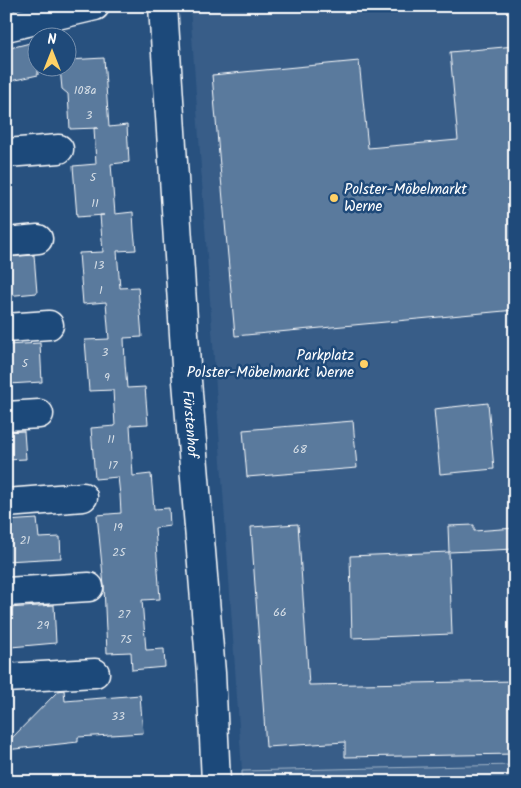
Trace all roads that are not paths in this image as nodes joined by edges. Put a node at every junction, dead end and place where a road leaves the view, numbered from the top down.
1 (96, 6) edge
2 (163, 6) edge
3 (6, 26) edge
4 (59, 149) dead end
5 (6, 153) edge
6 (38, 239) dead end
7 (6, 242) edge
8 (49, 325) dead end
9 (6, 328) edge
10 (39, 414) dead end
11 (6, 416) edge
12 (83, 497) dead end
13 (6, 503) edge
14 (89, 587) dead end
15 (6, 592) edge
16 (95, 673) dead end
17 (6, 678) edge
18 (216, 782) edge

1 - 3 street
2 - 18 street, Fürstenhof
4 - 5 street
6 - 7 street
8 - 9 street
10 - 11 street
12 - 13 street
14 - 15 street
16 - 17 street

